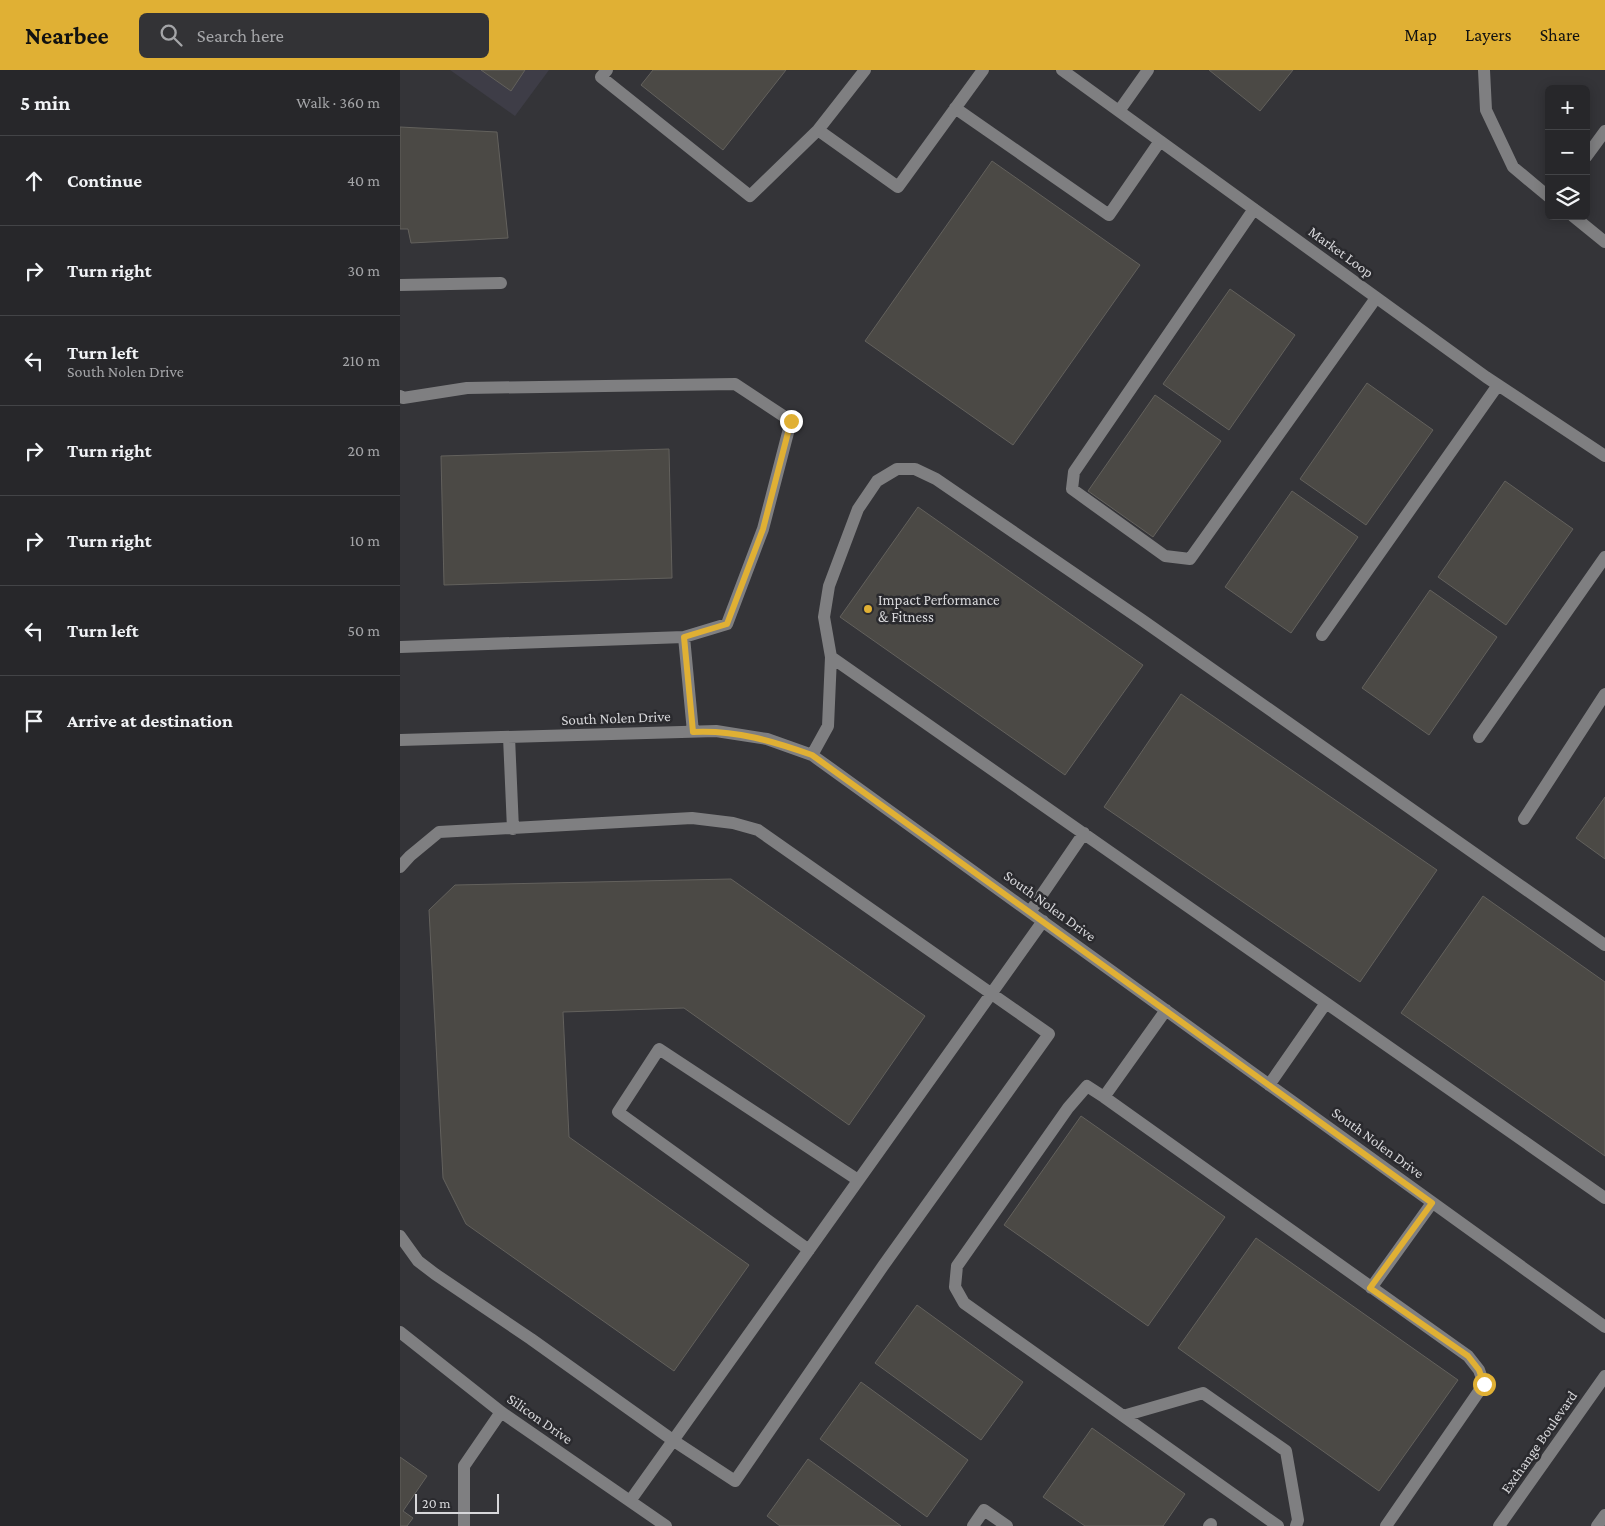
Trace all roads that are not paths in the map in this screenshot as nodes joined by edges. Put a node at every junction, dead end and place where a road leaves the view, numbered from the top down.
1 (607, 70) edge
2 (865, 70) edge
3 (983, 70) edge
4 (1062, 70) edge
5 (1148, 70) edge
6 (1484, 70) edge
7 (956, 108) junction
8 (1119, 111) junction
9 (818, 130) junction
10 (1605, 131) edge
11 (1160, 141) junction
12 (1590, 152) edge
13 (1545, 194) edge
14 (1254, 209) junction
15 (1578, 220) edge
16 (1605, 242) edge
17 (501, 283) dead end
18 (400, 285) edge
19 (1376, 298) junction
20 (1498, 385) junction
21 (400, 396) edge
22 (1605, 456) edge
23 (1605, 557) edge
24 (1322, 635) dead end
25 (684, 637) junction
26 (400, 647) edge
27 (831, 657) junction
28 (1605, 694) edge
29 (693, 732) junction
30 (509, 737) junction
31 (1480, 738) dead end
32 (400, 740) edge
33 (812, 755) junction
34 (1524, 819) dead end
35 (513, 829) junction
36 (1084, 833) junction
37 (400, 867) edge
38 (1030, 912) junction
39 (1042, 920) junction
40 (1605, 945) edge
41 (991, 993) junction
42 (1326, 1003) junction
43 (1166, 1010) junction
44 (1270, 1085) junction
45 (1104, 1097) junction
46 (858, 1180) junction
47 (1605, 1198) edge
48 (1432, 1203) junction
49 (400, 1236) edge
50 (809, 1250) junction
51 (1370, 1288) junction
52 (1605, 1327) edge
53 (400, 1332) edge
54 (1605, 1376) edge
55 (501, 1412) junction
56 (1123, 1416) junction
57 (674, 1441) junction
58 (630, 1501) junction
59 (1605, 1515) edge
60 (464, 1526) edge
61 (666, 1526) edge
62 (973, 1526) edge
63 (1007, 1526) edge
64 (1278, 1526) edge
65 (1296, 1526) edge
66 (1386, 1526) edge
67 (1499, 1526) edge
68 (1597, 1526) edge

1 - 9 street
2 - 9 street
3 - 7 street
4 - 8 street, Market Loop
5 - 8 street
6 - 13 street
7 - 9 street
7 - 11 street
8 - 11 street, Market Loop
10 - 12 street
11 - 14 street, Market Loop
14 - 19 street, Market Loop
14 - 19 street
15 - 16 street
17 - 18 street
19 - 20 street, Market Loop
20 - 22 street, Market Loop
20 - 24 street
21 - 25 street
23 - 31 street
25 - 26 street
25 - 29 street
27 - 33 street
27 - 36 street
27 - 40 street
28 - 34 street
29 - 30 street, South Nolen Drive
29 - 33 street, South Nolen Drive
30 - 32 street, South Nolen Drive
30 - 35 street
33 - 38 street, South Nolen Drive
35 - 37 street
35 - 41 street
36 - 38 street
36 - 42 street
38 - 39 street, South Nolen Drive
39 - 41 street
39 - 43 street, South Nolen Drive
41 - 46 street
41 - 57 street
42 - 44 street
42 - 47 street
43 - 44 street, South Nolen Drive
43 - 45 street
44 - 48 street, South Nolen Drive
45 - 51 street
45 - 56 street
46 - 50 street
46 - 50 street
48 - 51 street
48 - 52 street, South Nolen Drive
49 - 57 street
50 - 57 street
51 - 66 street
53 - 55 street, Silicon Drive
54 - 67 street, Exchange Boulevard
55 - 58 street, Silicon Drive
55 - 60 street
56 - 64 street
56 - 65 street
57 - 58 street
58 - 61 street, Silicon Drive
59 - 68 street
62 - 63 street

